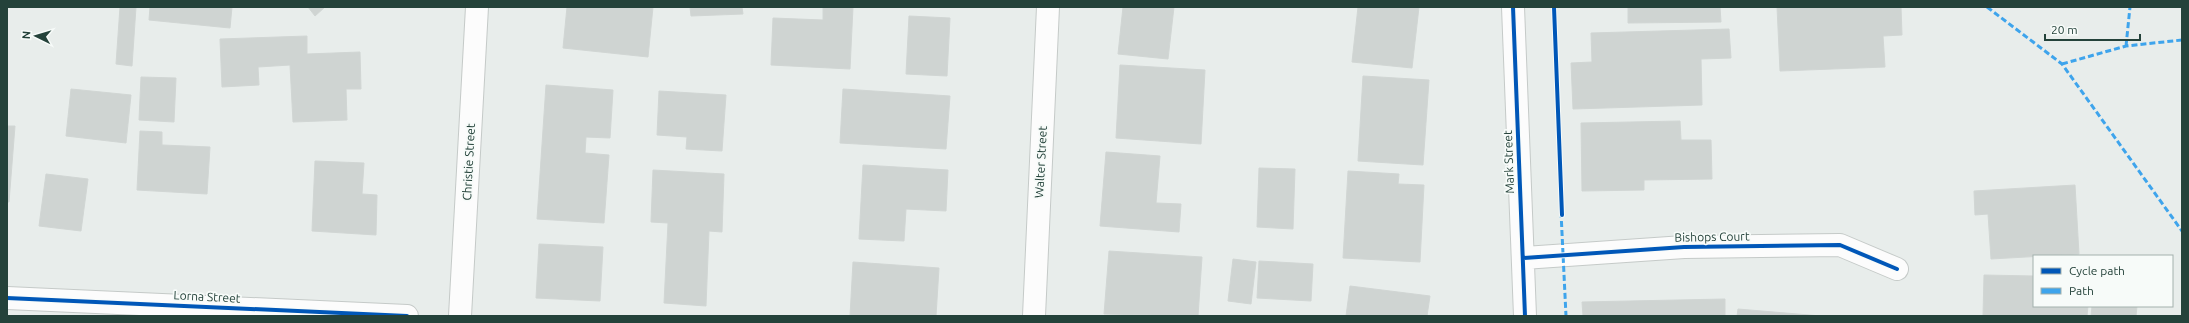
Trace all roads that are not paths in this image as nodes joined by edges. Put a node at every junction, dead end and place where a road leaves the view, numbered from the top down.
1 (477, 7) edge
2 (1048, 7) edge
3 (1513, 7) edge
4 (1522, 258) junction
5 (1897, 269) dead end
6 (7, 298) edge
7 (407, 316) edge
8 (460, 316) edge
9 (1034, 316) edge
10 (1525, 316) edge

1 - 8 street, Christie Street
2 - 9 street, Walter Street
3 - 4 street, Mark Street
4 - 5 street, Bishops Court
4 - 10 street, Mark Street
6 - 7 street, Lorna Street

